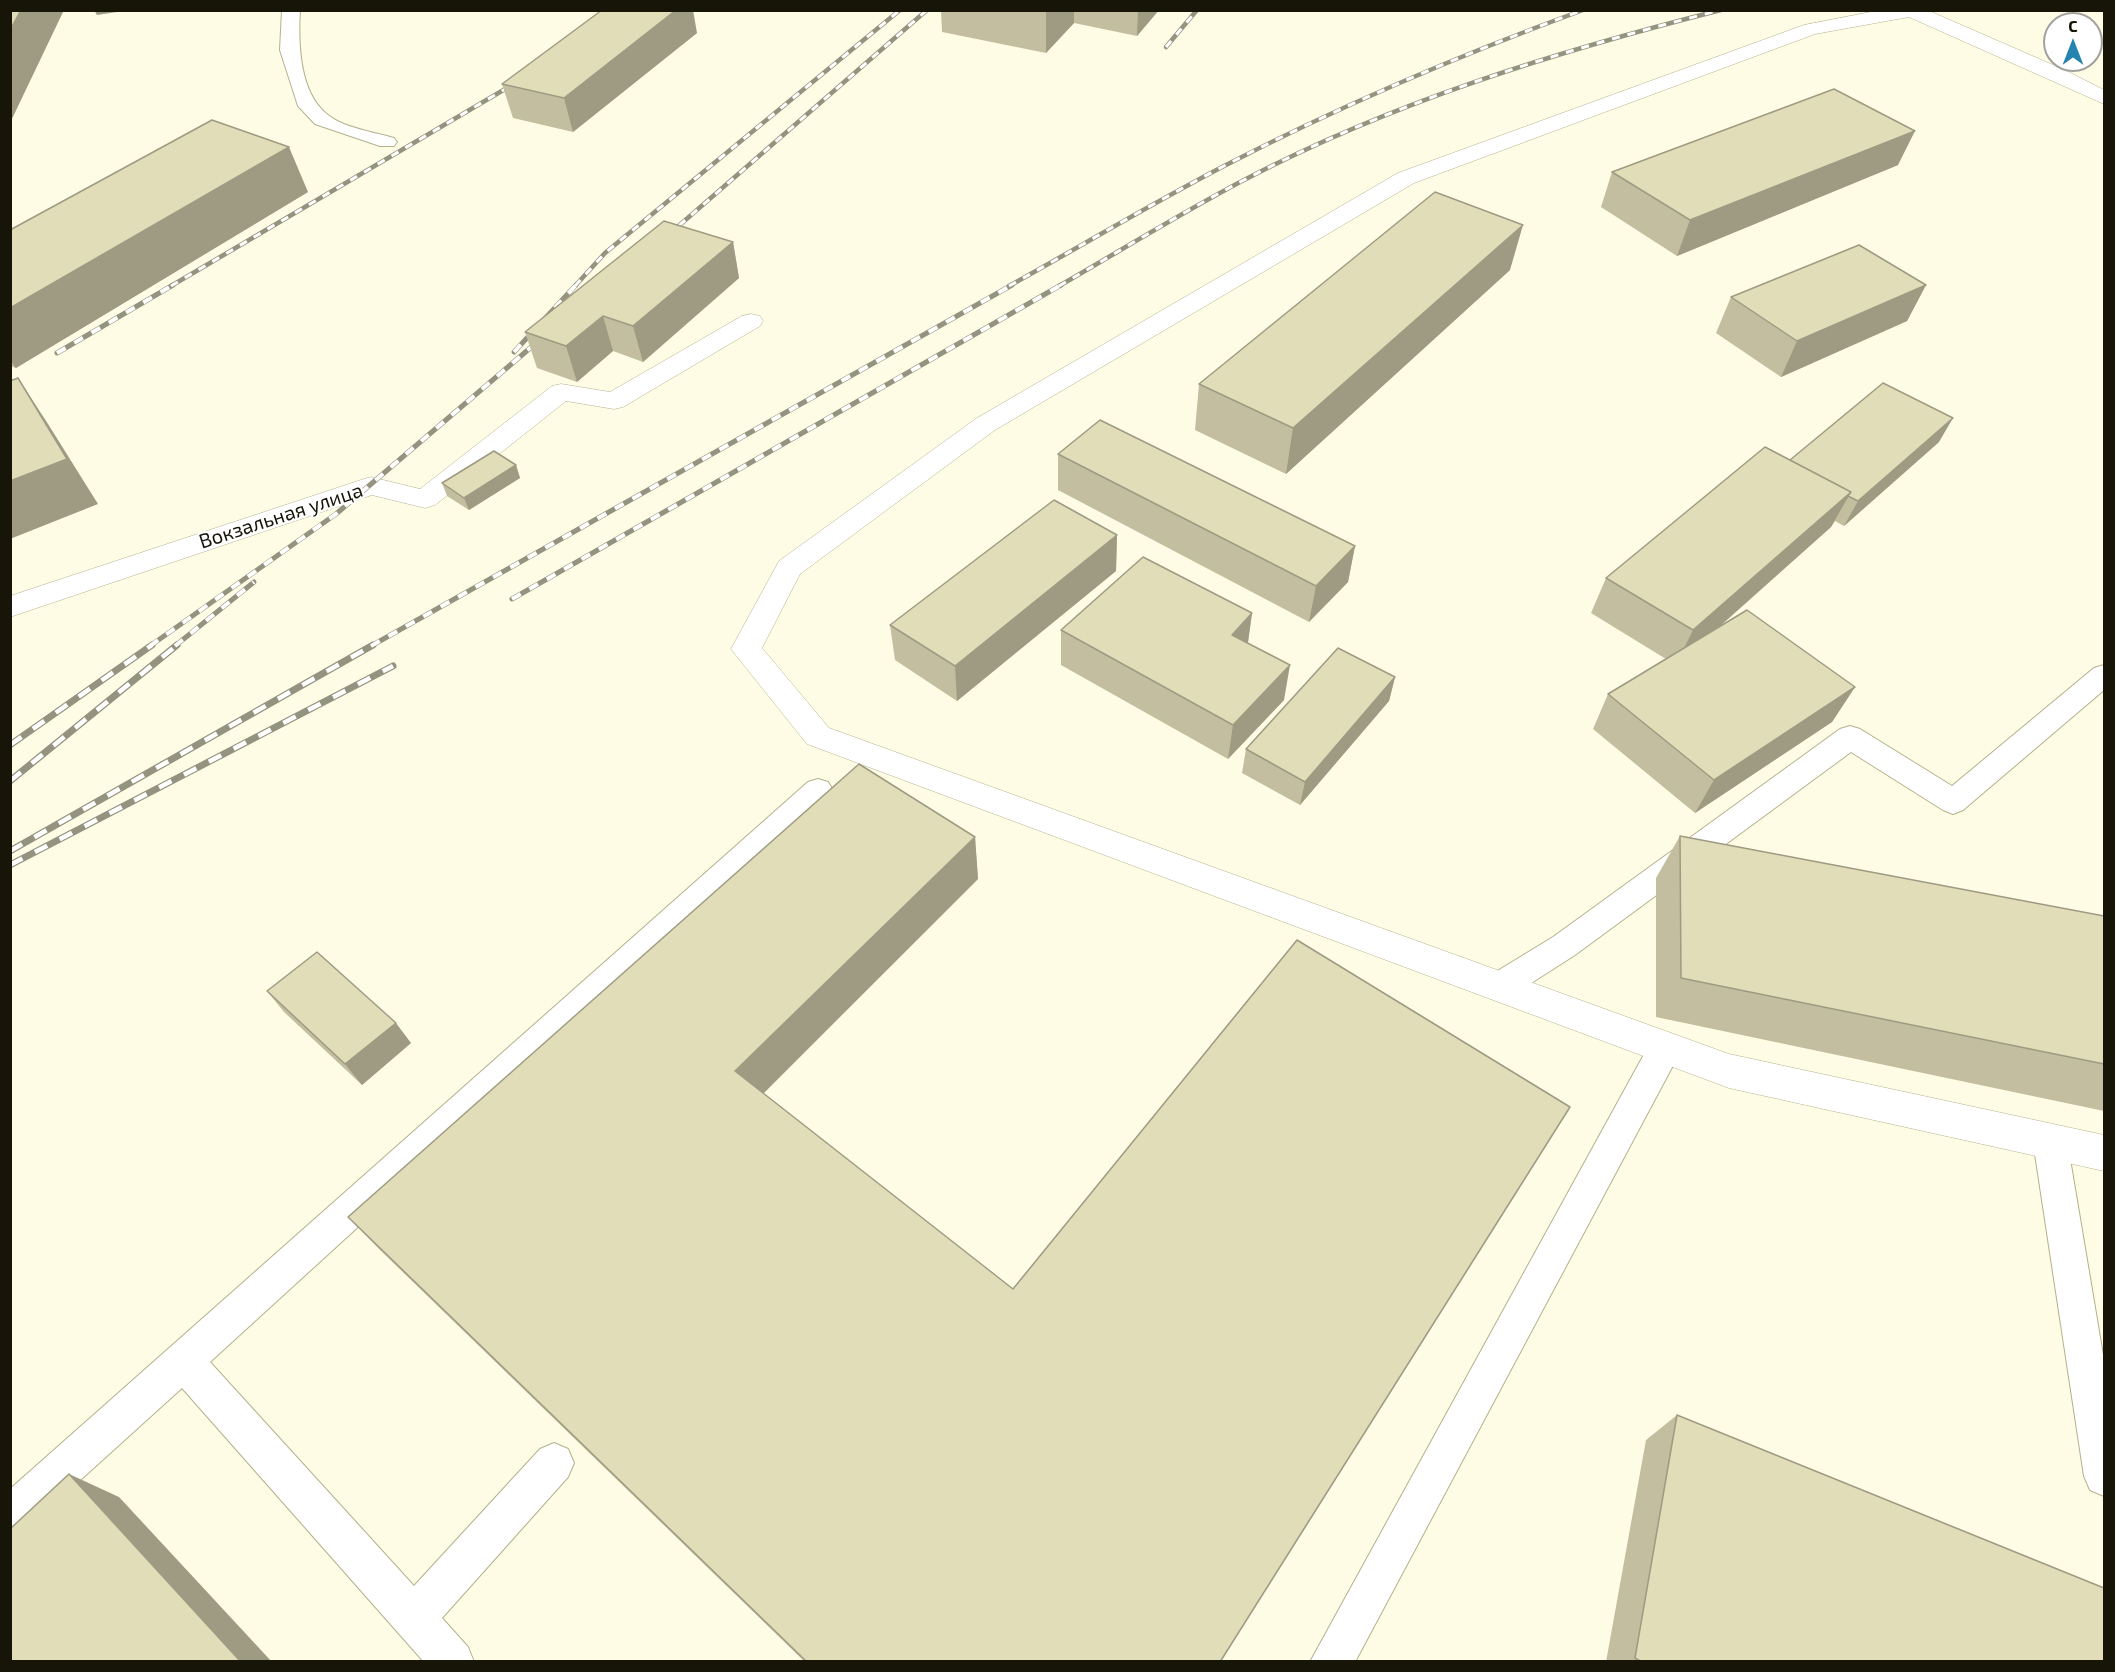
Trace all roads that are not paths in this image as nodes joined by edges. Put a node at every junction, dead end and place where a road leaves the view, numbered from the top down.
1 (291, 10) edge
2 (1913, 11) edge
3 (2104, 98) edge
4 (387, 142) dead end
5 (752, 321) dead end
6 (10, 607) edge
7 (2104, 675) edge
8 (818, 790) dead end
9 (1500, 986) junction
10 (1665, 1048) junction
11 (2050, 1141) junction
12 (2104, 1153) edge
13 (184, 1360) junction
14 (554, 1463) edge
15 (2104, 1476) edge
16 (10, 1517) edge
17 (414, 1617) junction
18 (453, 1662) edge
19 (1332, 1662) edge

1 - 4 lane
2 - 3 street
2 - 9 street
5 - 6 street, Вокзальная улица
7 - 9 lane
8 - 13 lane
9 - 10 street
10 - 11 street
10 - 19 lane
11 - 12 street
11 - 15 lane
13 - 16 lane
13 - 17 lane
14 - 17 lane
17 - 18 lane

